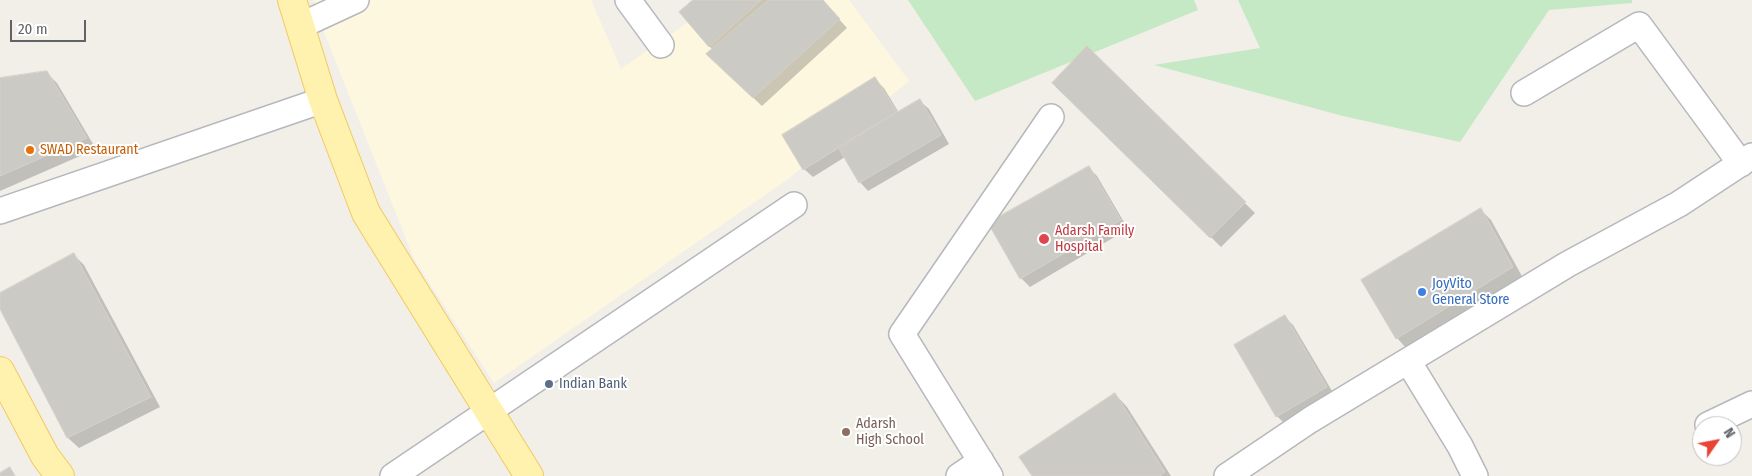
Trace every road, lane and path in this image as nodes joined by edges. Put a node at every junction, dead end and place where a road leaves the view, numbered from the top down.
1 (292, 0) edge
2 (356, 0) edge
3 (628, 0) edge
4 (300, 26) junction
5 (661, 45) dead end
6 (1524, 92) dead end
7 (324, 100) junction
8 (1051, 117) dead end
9 (1746, 160) edge
10 (794, 204) dead end
11 (0, 211) edge
12 (1408, 361) junction
13 (0, 371) edge
14 (1752, 404) edge
15 (489, 412) junction
16 (1727, 416) edge
17 (986, 469) edge
18 (60, 476) edge
19 (393, 476) edge
20 (529, 476) edge
21 (958, 476) edge
22 (1228, 476) edge
23 (1475, 476) edge

1 - 4 main road
2 - 4 street
3 - 5 street
4 - 7 main road
6 - 9 street
7 - 11 street
7 - 15 main road
8 - 17 street
9 - 12 street
10 - 15 street
12 - 22 street
12 - 23 street
13 - 18 main road
14 - 16 street
15 - 19 street
15 - 20 main road
17 - 21 street

